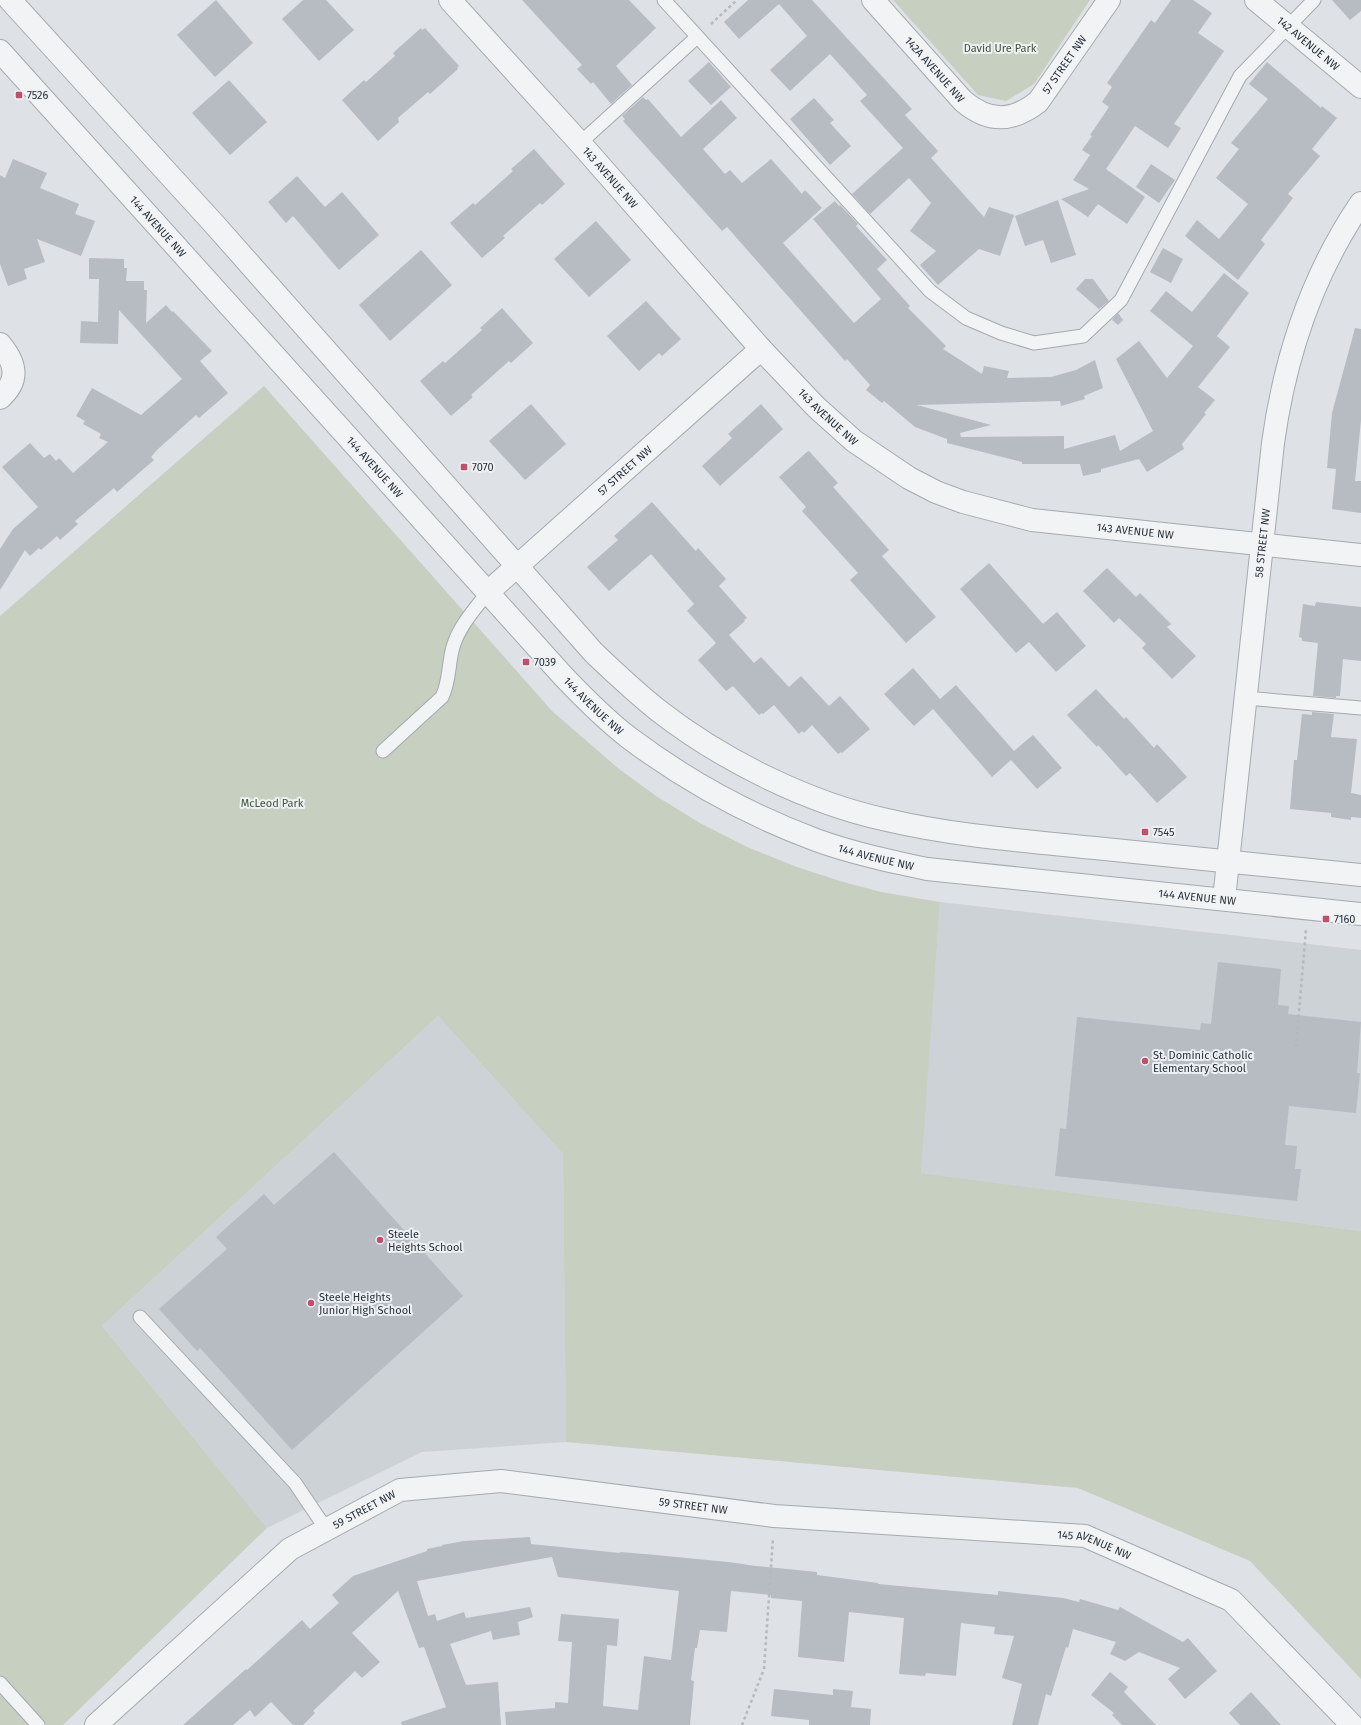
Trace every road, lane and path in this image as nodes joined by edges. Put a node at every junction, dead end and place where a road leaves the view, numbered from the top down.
1 (10, 0) edge
2 (450, 0) edge
3 (664, 0) edge
4 (737, 0) edge
5 (873, 0) edge
6 (1109, 0) edge
7 (1256, 0) edge
8 (1314, 0) edge
9 (1288, 27) junction
10 (697, 37) junction
11 (0, 50) edge
12 (1361, 87) edge
13 (1010, 116) joint
14 (580, 144) junction
15 (1361, 203) edge
16 (0, 344) edge
17 (762, 349) junction
18 (0, 398) edge
19 (1262, 545) junction
20 (1361, 555) edge
21 (517, 566) junction
22 (488, 592) junction
23 (1245, 698) junction
24 (1361, 708) edge
25 (383, 751) dead end
26 (1228, 862) junction
27 (1361, 875) edge
28 (1224, 899) junction
29 (1308, 908) junction
30 (1361, 914) edge
31 (1296, 1047) dead end
32 (140, 1317) dead end
33 (774, 1516) junction
34 (326, 1529) junction
35 (0, 1683) edge
36 (38, 1725) edge
37 (96, 1725) edge
38 (742, 1725) edge
39 (1352, 1725) edge

1 - 21 street
2 - 14 street, 143 AVENUE NW
3 - 10 lane
4 - 10 path
5 - 13 street, 142A AVENUE NW
6 - 13 street, 57 STREET NW
7 - 9 street, 142 AVENUE NW
8 - 9 lane
9 - 10 lane
9 - 12 street, 142 AVENUE NW
10 - 14 lane
11 - 22 street, 144 AVENUE NW
14 - 17 street, 143 AVENUE NW
15 - 19 street, 58 STREET NW
16 - 18 street
17 - 19 street, 143 AVENUE NW
17 - 21 street, 57 STREET NW
19 - 20 street, 143 AVENUE NW
19 - 23 street, 58 STREET NW
21 - 22 street, 57 STREET NW
21 - 26 street
22 - 25 lane
22 - 28 street, 144 AVENUE NW
23 - 24 lane
23 - 26 street, 58 STREET NW
26 - 27 street
26 - 28 street, 58 STREET NW
28 - 29 street, 144 AVENUE NW
29 - 30 street, 144 AVENUE NW
29 - 31 path
32 - 34 lane
33 - 34 street, 59 STREET NW
33 - 38 path
33 - 39 street, 145 AVENUE NW
34 - 37 street, 59 STREET NW
35 - 36 lane

